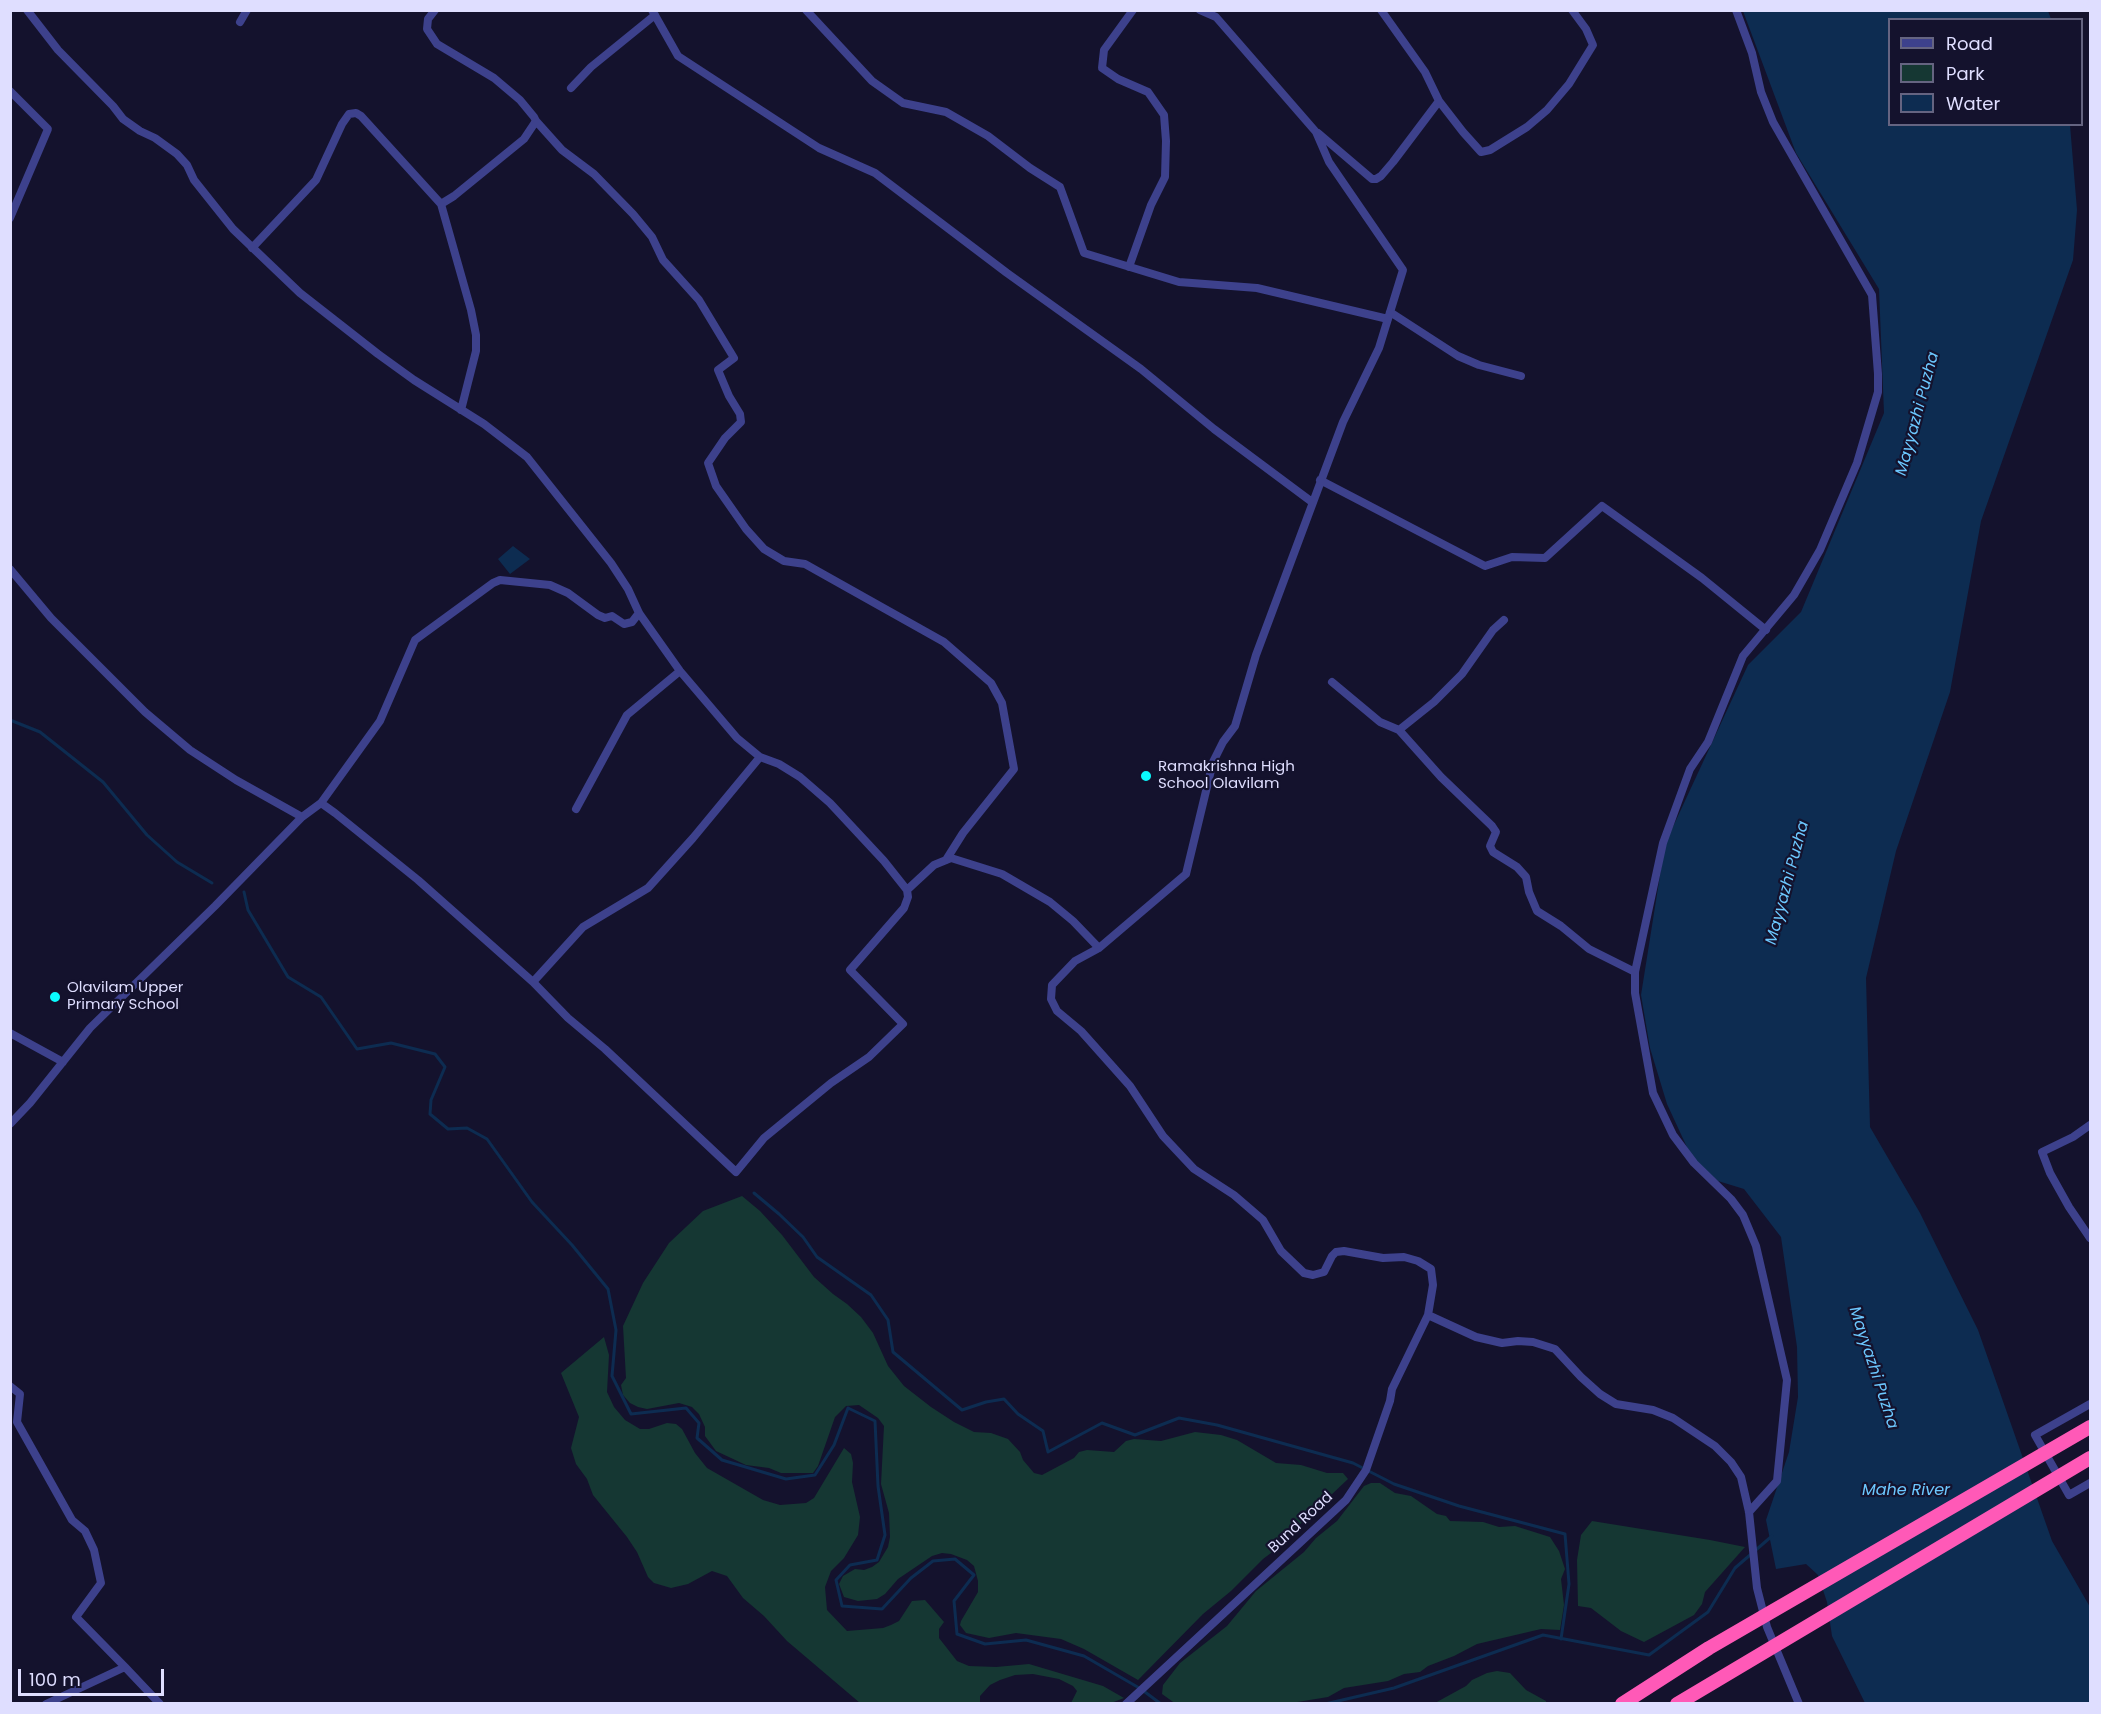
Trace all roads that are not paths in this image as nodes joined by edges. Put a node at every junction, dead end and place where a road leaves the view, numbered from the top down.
1 (27, 10) edge
2 (247, 10) edge
3 (435, 10) edge
4 (806, 10) edge
5 (1133, 10) edge
6 (1200, 10) edge
7 (1381, 10) edge
8 (1572, 10) edge
9 (1736, 10) edge
10 (654, 13) edge
11 (240, 22) dead end
12 (571, 88) dead end
13 (10, 91) edge
14 (1439, 101) junction
15 (536, 121) junction
16 (1316, 132) junction
17 (441, 204) junction
18 (10, 218) edge
19 (252, 248) junction
20 (1129, 267) junction
21 (1389, 315) junction
22 (1521, 376) dead end
23 (461, 410) junction
24 (1320, 480) junction
25 (1312, 502) junction
26 (10, 569) edge
27 (639, 613) junction
28 (1504, 620) dead end
29 (1766, 630) junction
30 (680, 671) junction
31 (1332, 682) dead end
32 (1399, 730) junction
33 (760, 757) junction
34 (321, 803) junction
35 (576, 809) dead end
36 (303, 817) junction
37 (946, 860) junction
38 (907, 890) junction
39 (1099, 948) junction
40 (1635, 972) junction
41 (532, 982) junction
42 (10, 1033) edge
43 (63, 1062) junction
44 (10, 1124) edge
45 (2091, 1125) edge
46 (2091, 1238) edge
47 (1428, 1315) junction
48 (10, 1386) edge
49 (2091, 1404) edge
50 (14, 1409) edge
51 (2091, 1427) edge
52 (2091, 1458) edge
53 (2091, 1484) edge
54 (1749, 1512) junction
55 (125, 1667) junction
56 (46, 1704) edge
57 (160, 1704) edge
58 (1125, 1704) edge
59 (1622, 1704) edge
60 (1677, 1704) edge
61 (1799, 1704) edge

1 - 19 street
2 - 11 street
3 - 15 street
4 - 20 street
5 - 20 street
6 - 16 street
7 - 14 street
8 - 14 street
9 - 29 street
10 - 12 street
10 - 25 street
13 - 18 street
14 - 16 street
15 - 17 street
15 - 37 street
16 - 21 street
17 - 19 street
17 - 23 street
19 - 23 street
20 - 21 street
21 - 22 street
21 - 24 street
23 - 27 street
24 - 25 street
24 - 29 street
25 - 39 street
26 - 36 street
27 - 30 street
27 - 34 street
28 - 32 street
29 - 40 street
30 - 33 street
30 - 35 street
31 - 32 street
32 - 40 street
33 - 38 street
33 - 41 street
34 - 36 street
34 - 41 street
36 - 43 street
37 - 38 street
37 - 39 street
38 - 41 street
39 - 47 street, Bund Road
40 - 54 street
42 - 43 street
43 - 44 street
45 - 46 street
47 - 54 street
47 - 58 street, Bund Road
48 - 50 street
49 - 53 street
50 - 55 street
51 - 59 highway
52 - 60 highway
54 - 61 street
55 - 56 street
55 - 57 street

